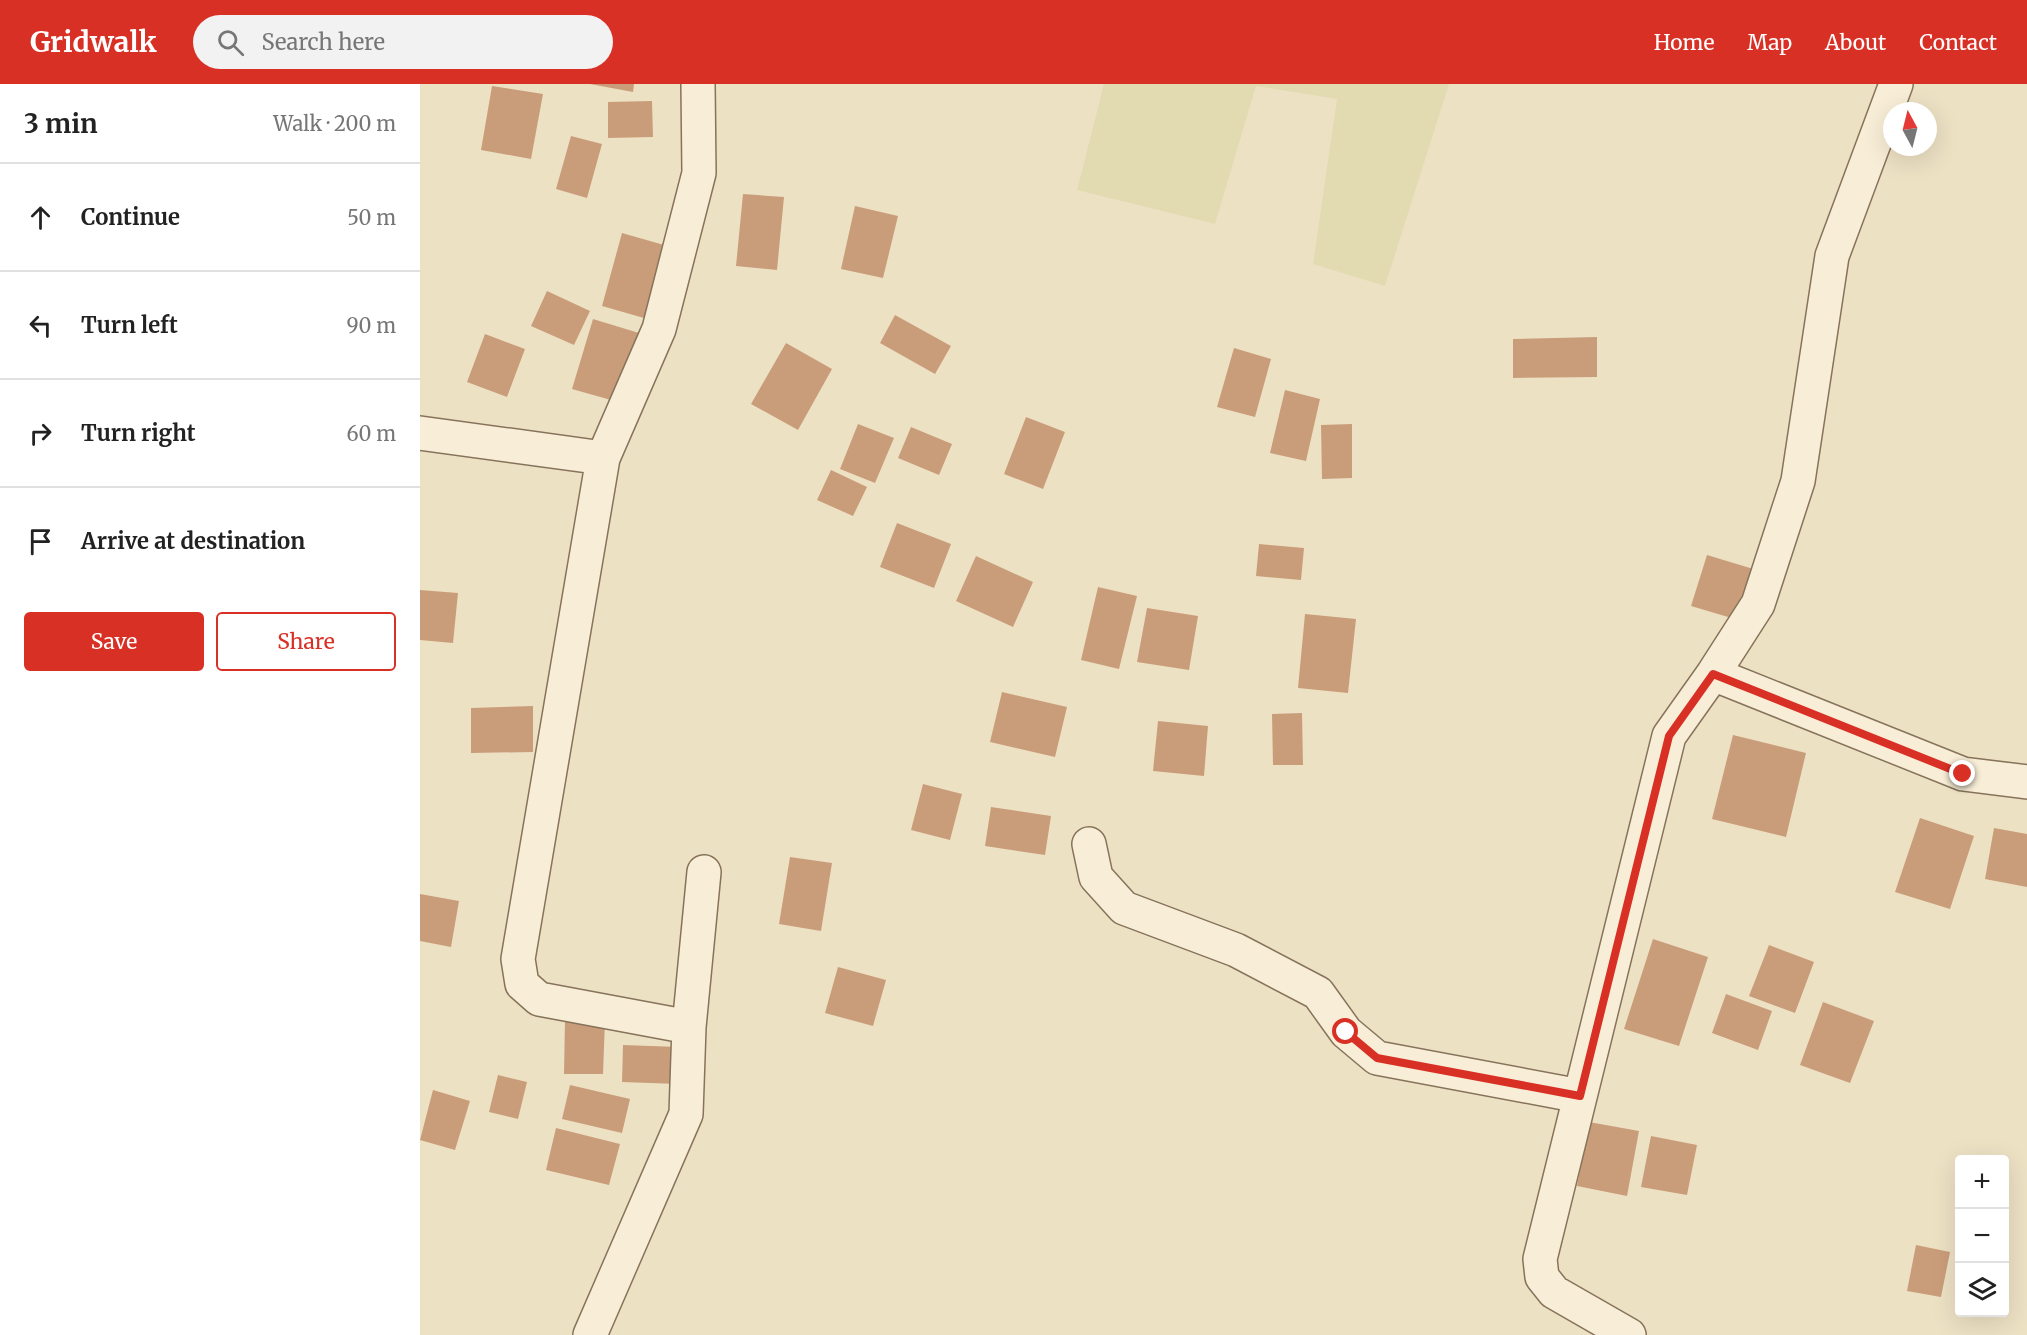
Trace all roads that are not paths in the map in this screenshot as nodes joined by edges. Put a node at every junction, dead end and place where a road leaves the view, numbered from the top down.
1 (698, 84) edge
2 (1896, 84) edge
3 (420, 433) edge
4 (603, 458) junction
5 (1713, 674) junction
6 (2027, 782) edge
7 (1089, 844) dead end
8 (704, 872) dead end
9 (690, 1027) junction
10 (1580, 1096) junction
11 (590, 1335) edge
12 (1629, 1335) edge

1 - 4 street
2 - 5 street
3 - 4 street
4 - 9 street
5 - 6 street
5 - 10 street
7 - 10 street
8 - 9 street
9 - 11 street
10 - 12 street

